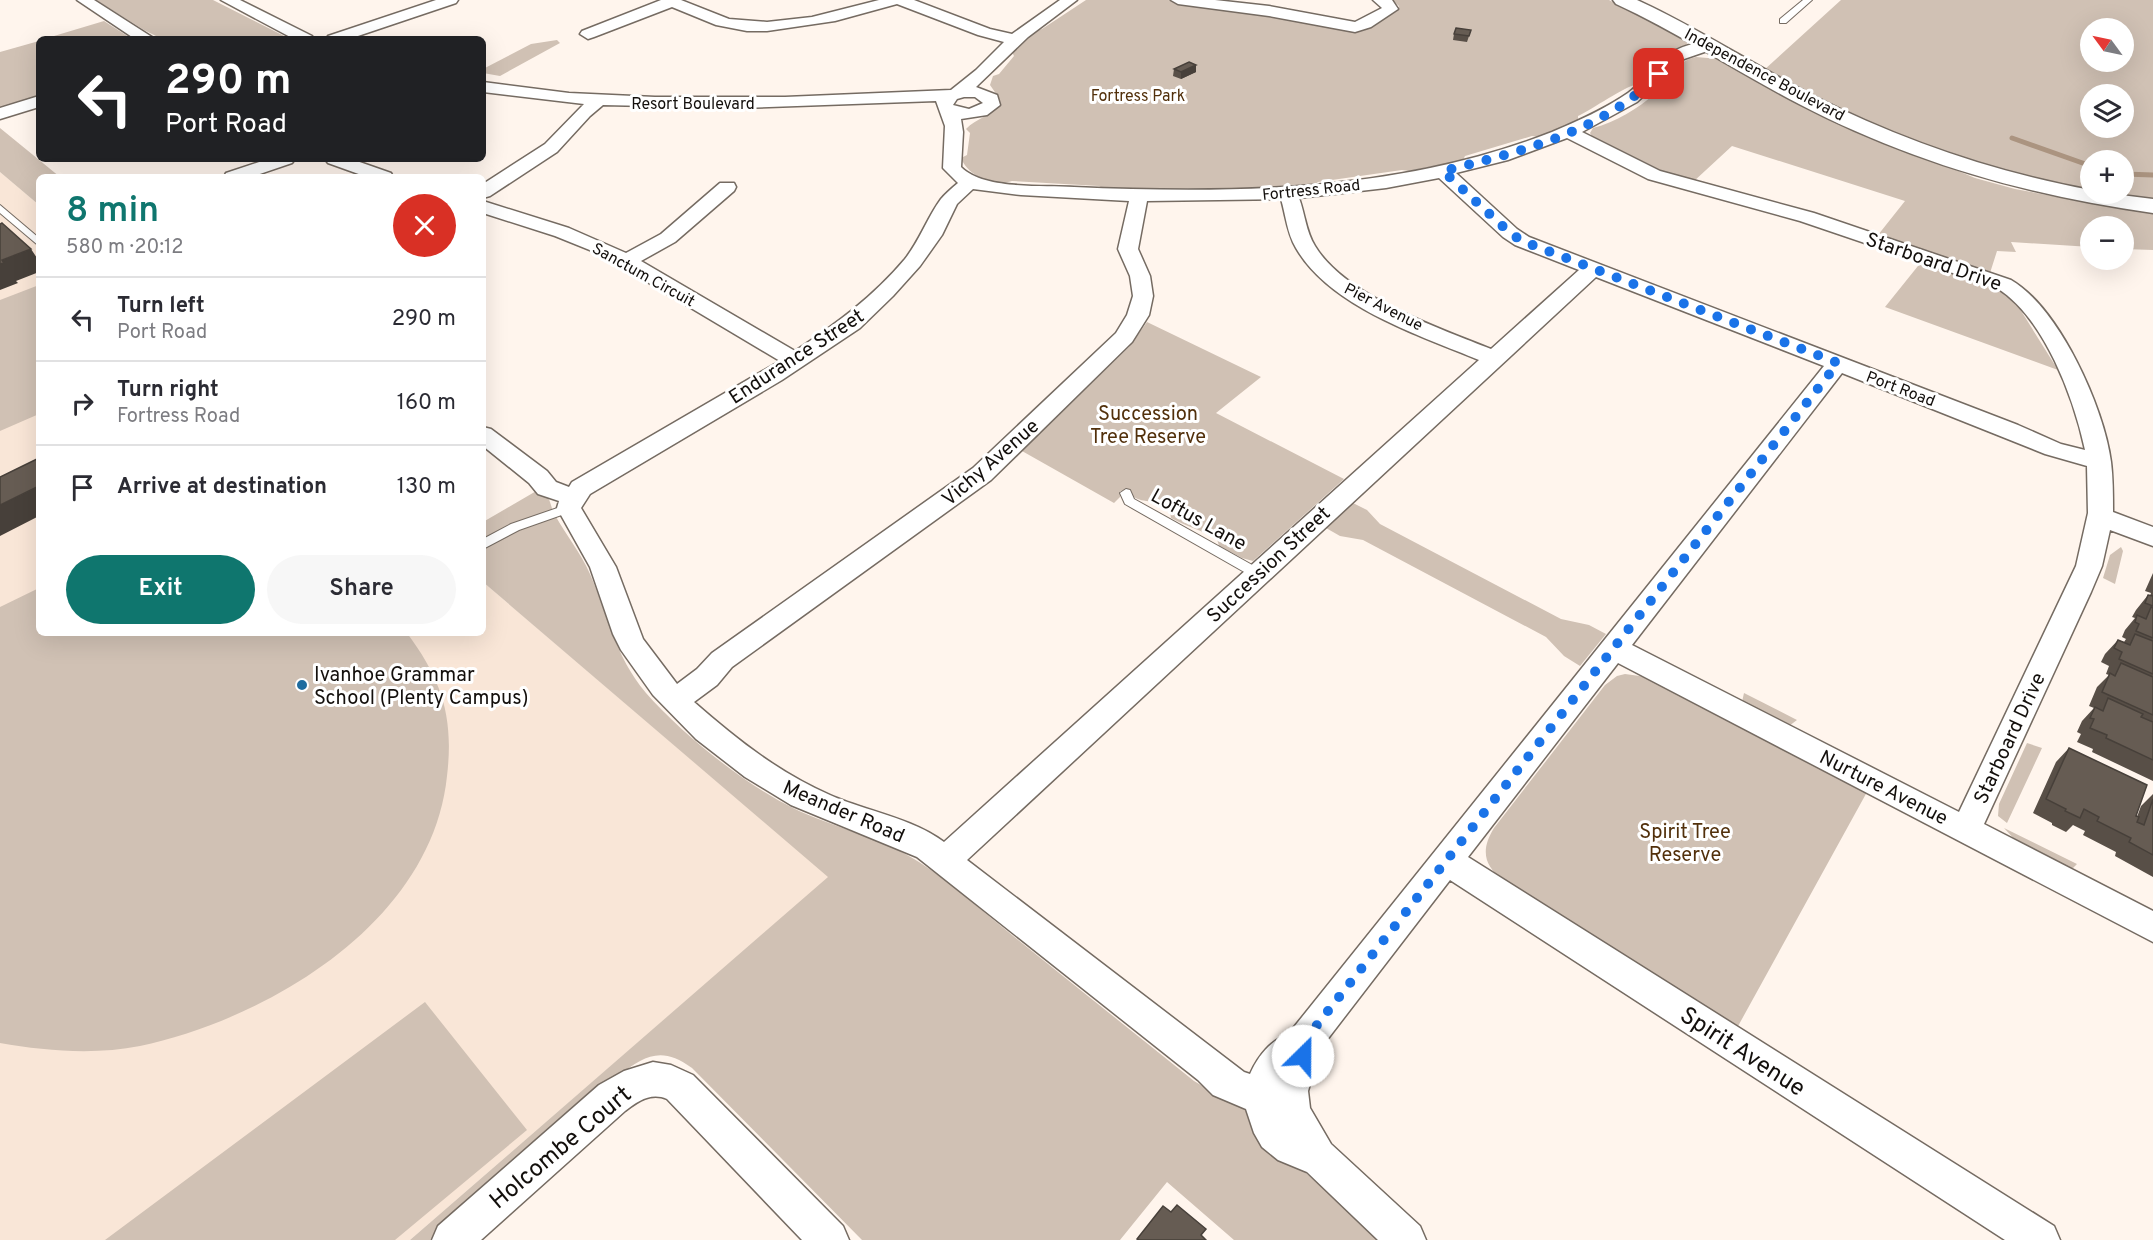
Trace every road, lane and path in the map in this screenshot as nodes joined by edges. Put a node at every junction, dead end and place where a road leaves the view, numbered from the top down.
1 (84, 0) edge
2 (228, 0) edge
3 (250, 0) edge
4 (451, 0) edge
5 (894, 0) edge
6 (900, 0) edge
7 (1070, 0) edge
8 (1178, 0) edge
9 (1380, 0) edge
10 (1622, 0) edge
11 (1808, 0) edge
12 (671, 1) edge
13 (1783, 21) dead end
14 (302, 33) edge
15 (588, 34) dead end
16 (350, 35) edge
17 (141, 36) edge
18 (320, 36) edge
19 (1016, 40) junction
20 (1715, 48) junction
21 (985, 73) junction
22 (486, 88) edge
23 (988, 96) junction
24 (950, 101) junction
25 (36, 102) edge
26 (591, 105) junction
27 (979, 112) junction
28 (0, 114) edge
29 (956, 132) junction
30 (1568, 132) junction
31 (274, 162) edge
32 (344, 162) edge
33 (1443, 171) junction
34 (241, 174) edge
35 (376, 174) edge
36 (970, 182) junction
37 (727, 187) dead end
38 (486, 190) edge
39 (1288, 193) junction
40 (1139, 196) junction
41 (2153, 206) edge
42 (0, 208) edge
43 (486, 208) edge
44 (36, 240) edge
45 (626, 261) junction
46 (1592, 269) junction
47 (1494, 358) junction
48 (796, 361) junction
49 (1838, 363) junction
50 (486, 436) edge
51 (2098, 456) junction
52 (1126, 493) dead end
53 (574, 498) junction
54 (2100, 522) junction
55 (2153, 537) edge
56 (486, 543) edge
57 (2153, 543) edge
58 (1258, 574) junction
59 (1614, 648) junction
60 (671, 695) junction
61 (1966, 830) junction
62 (946, 860) junction
63 (1447, 861) junction
64 (2153, 927) edge
65 (1277, 1090) junction
66 (452, 1240) edge
67 (829, 1240) edge
68 (1406, 1240) edge
69 (2040, 1240) edge

1 - 17 street
2 - 14 street
3 - 14 street
4 - 16 street
5 - 12 street
6 - 19 street
7 - 19 street
8 - 9 street
10 - 20 street, Independence Boulevard
11 - 13 lane
12 - 15 street
14 - 18 street
19 - 21 street
20 - 30 street, Fortress Road
20 - 41 street, Independence Boulevard
21 - 23 street
21 - 24 street
22 - 26 street, Resort Boulevard
23 - 24 street
23 - 27 street
24 - 26 street, Resort Boulevard
24 - 27 street
24 - 29 street
25 - 28 street
26 - 38 street
27 - 29 street
29 - 36 street
30 - 33 street, Fortress Road
30 - 51 street, Starboard Drive
31 - 34 street
32 - 35 street
33 - 39 street, Fortress Road
33 - 46 street, Port Road
36 - 40 street, Fortress Road
36 - 48 street, Endurance Street
37 - 45 street
39 - 40 street, Fortress Road
39 - 47 street, Pier Avenue
40 - 60 street, Vichy Avenue
42 - 44 lane
43 - 45 street, Sanctum Circuit
45 - 48 street, Sanctum Circuit
46 - 47 street, Succession Street
46 - 49 street, Port Road
47 - 58 street, Succession Street
48 - 53 street, Endurance Street
49 - 51 street, Port Road
49 - 59 street
50 - 53 street
51 - 54 street, Starboard Drive
52 - 58 lane, Loftus Lane
53 - 56 lane
53 - 60 street, Meander Road
54 - 55 street
54 - 57 street
54 - 61 street, Starboard Drive
58 - 62 street, Succession Street
59 - 61 street, Nurture Avenue
59 - 63 street
60 - 62 street, Meander Road
61 - 64 street, Nurture Avenue
62 - 65 street, Meander Road
63 - 65 street
63 - 69 street, Spirit Avenue
65 - 68 street
66 - 67 street, Holcombe Court

